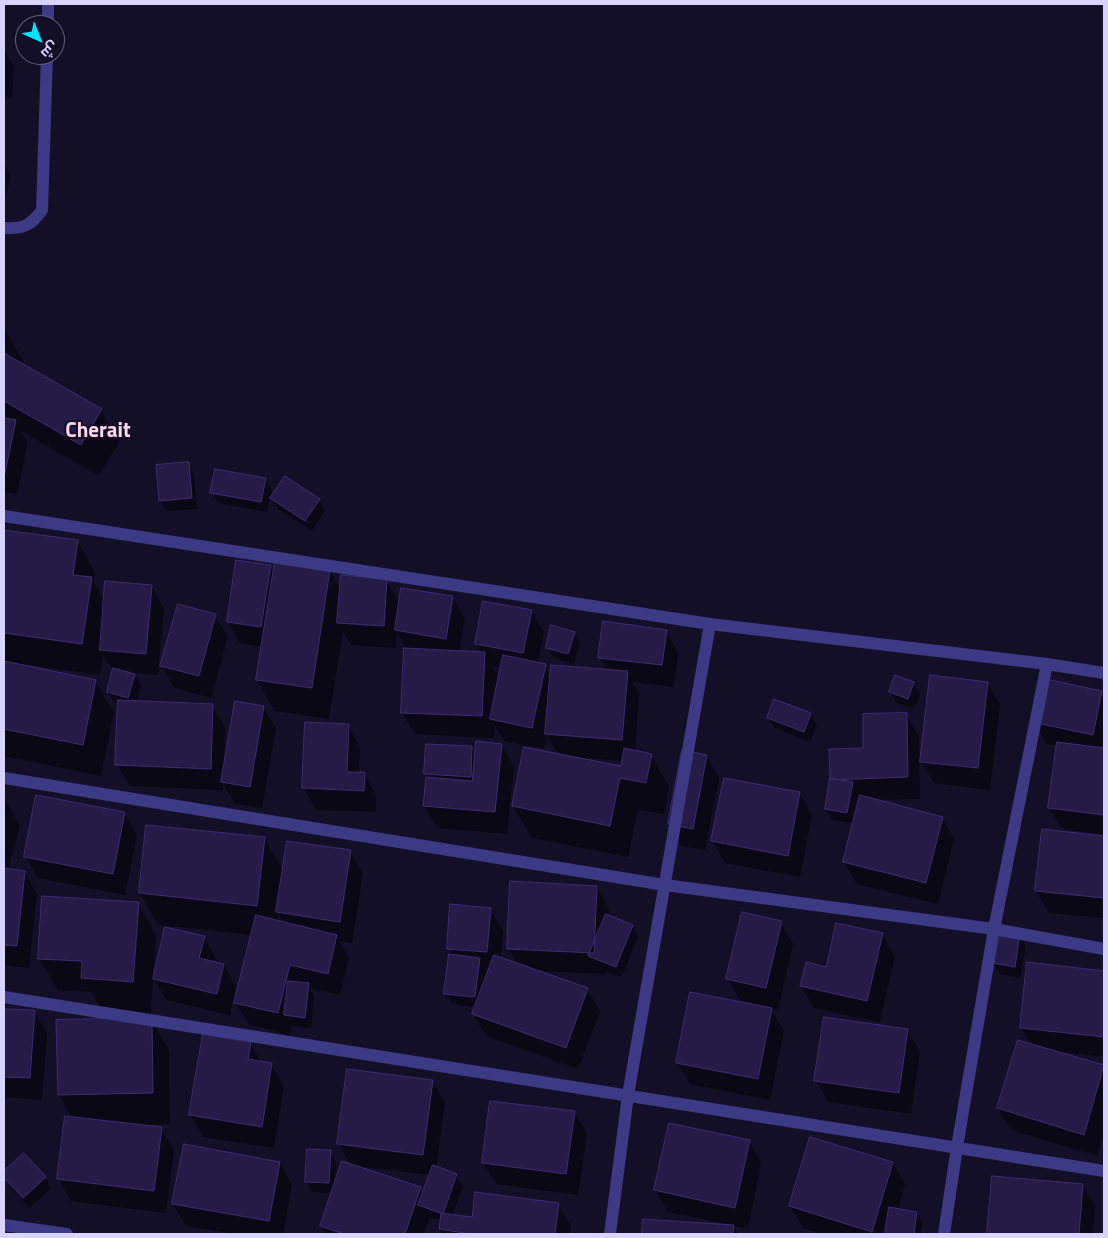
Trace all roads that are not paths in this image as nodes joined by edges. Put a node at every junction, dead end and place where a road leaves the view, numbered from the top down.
1 (47, 65) edge
2 (4, 228) edge
3 (4, 516) edge
4 (710, 624) junction
5 (1047, 664) junction
6 (1104, 673) edge
7 (4, 778) edge
8 (665, 885) junction
9 (994, 930) junction
10 (1104, 949) edge
11 (4, 997) edge
12 (628, 1095) junction
13 (957, 1147) junction
14 (1104, 1171) edge
15 (4, 1224) edge
16 (68, 1234) edge
17 (610, 1234) edge
18 (944, 1234) edge

1 - 2 street
3 - 4 street
4 - 5 street
4 - 8 street
5 - 6 street
5 - 9 street
7 - 8 street
8 - 9 street
8 - 12 street
9 - 10 street
9 - 13 street
11 - 12 street
12 - 13 street
12 - 17 street
13 - 14 street
13 - 18 street
15 - 16 street

